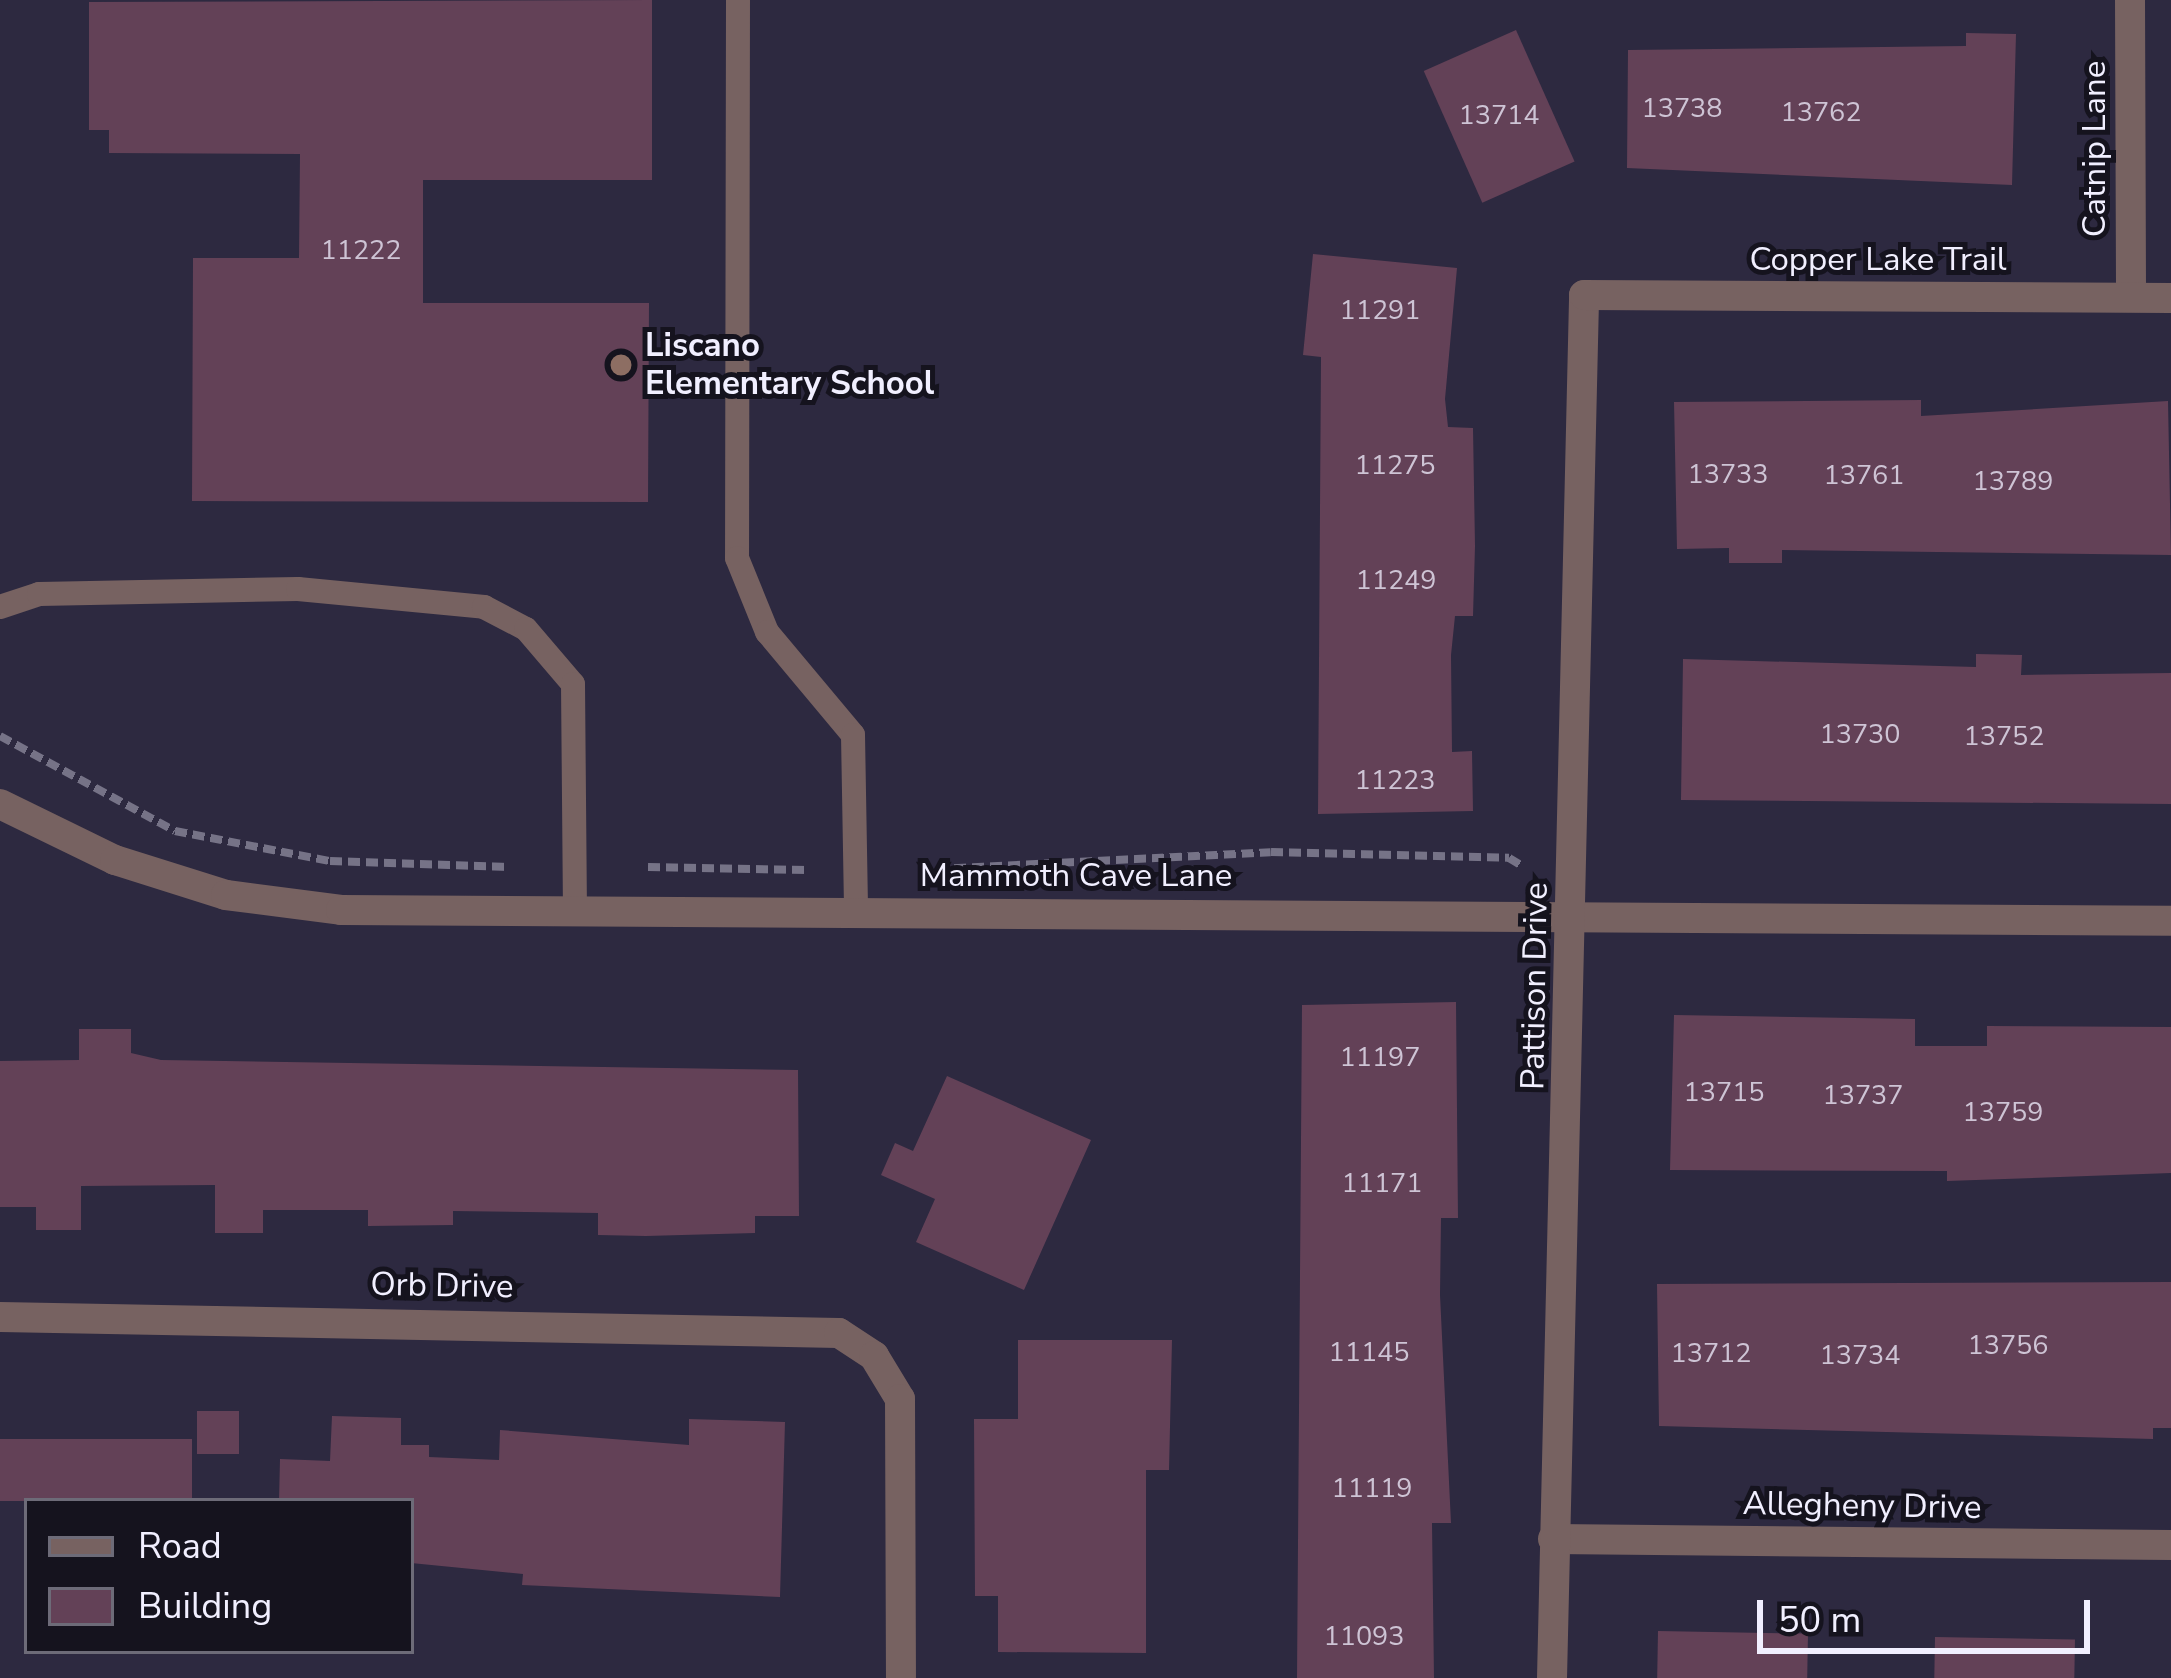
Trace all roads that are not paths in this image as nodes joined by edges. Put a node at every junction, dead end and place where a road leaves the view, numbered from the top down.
1 (738, 0) edge
2 (2130, 0) edge
3 (1584, 295) joint
4 (2131, 297) junction
5 (2171, 298) edge
6 (0, 608) edge
7 (0, 804) edge
8 (575, 911) junction
9 (856, 912) junction
10 (1574, 916) junction
11 (2171, 921) edge
12 (0, 1317) edge
13 (1553, 1539) junction
14 (2171, 1545) edge
15 (901, 1678) edge
16 (1552, 1678) edge

1 - 9 lane
2 - 4 street, Catnip Lane
3 - 4 street, Copper Lake Trail
3 - 10 street, Pattison Drive
4 - 5 street, Copper Lake Trail
6 - 8 lane
7 - 8 street, Mammoth Cave Lane
8 - 9 street, Mammoth Cave Lane
9 - 10 street, Mammoth Cave Lane
10 - 11 street, Mammoth Cave Lane
10 - 13 street, Pattison Drive
12 - 15 street, Orb Drive
13 - 14 street, Allegheny Drive
13 - 16 street, Pattison Drive

